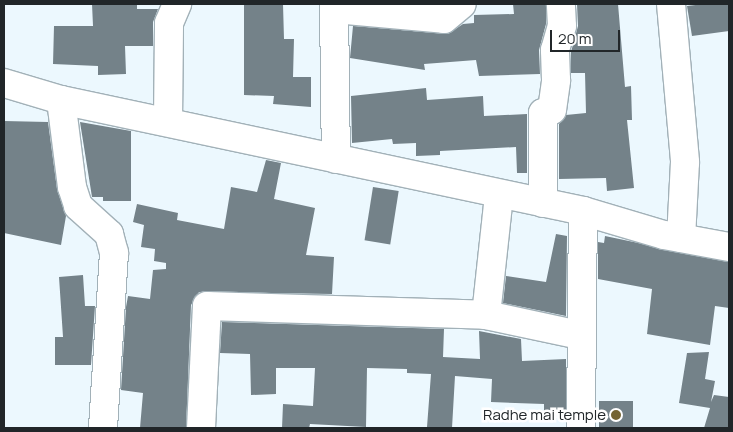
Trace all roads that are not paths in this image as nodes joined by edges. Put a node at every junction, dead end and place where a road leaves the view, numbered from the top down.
1 (177, 4) edge
2 (462, 4) edge
3 (561, 4) edge
4 (671, 4) edge
5 (335, 6) edge
6 (4, 83) edge
7 (61, 100) junction
8 (168, 122) junction
9 (336, 159) junction
10 (499, 195) junction
11 (543, 203) junction
12 (583, 211) junction
13 (681, 238) junction
14 (729, 247) edge
15 (486, 314) junction
16 (579, 335) junction
17 (103, 428) edge
18 (201, 428) edge
19 (581, 428) edge

1 - 8 street
2 - 5 street
3 - 11 street
4 - 13 street
5 - 9 street
6 - 7 street
7 - 8 street
7 - 17 street
8 - 9 street
9 - 10 street
10 - 11 street
10 - 15 street
11 - 12 street
12 - 13 street
12 - 16 street
13 - 14 street
15 - 16 street
15 - 18 street
16 - 19 street

